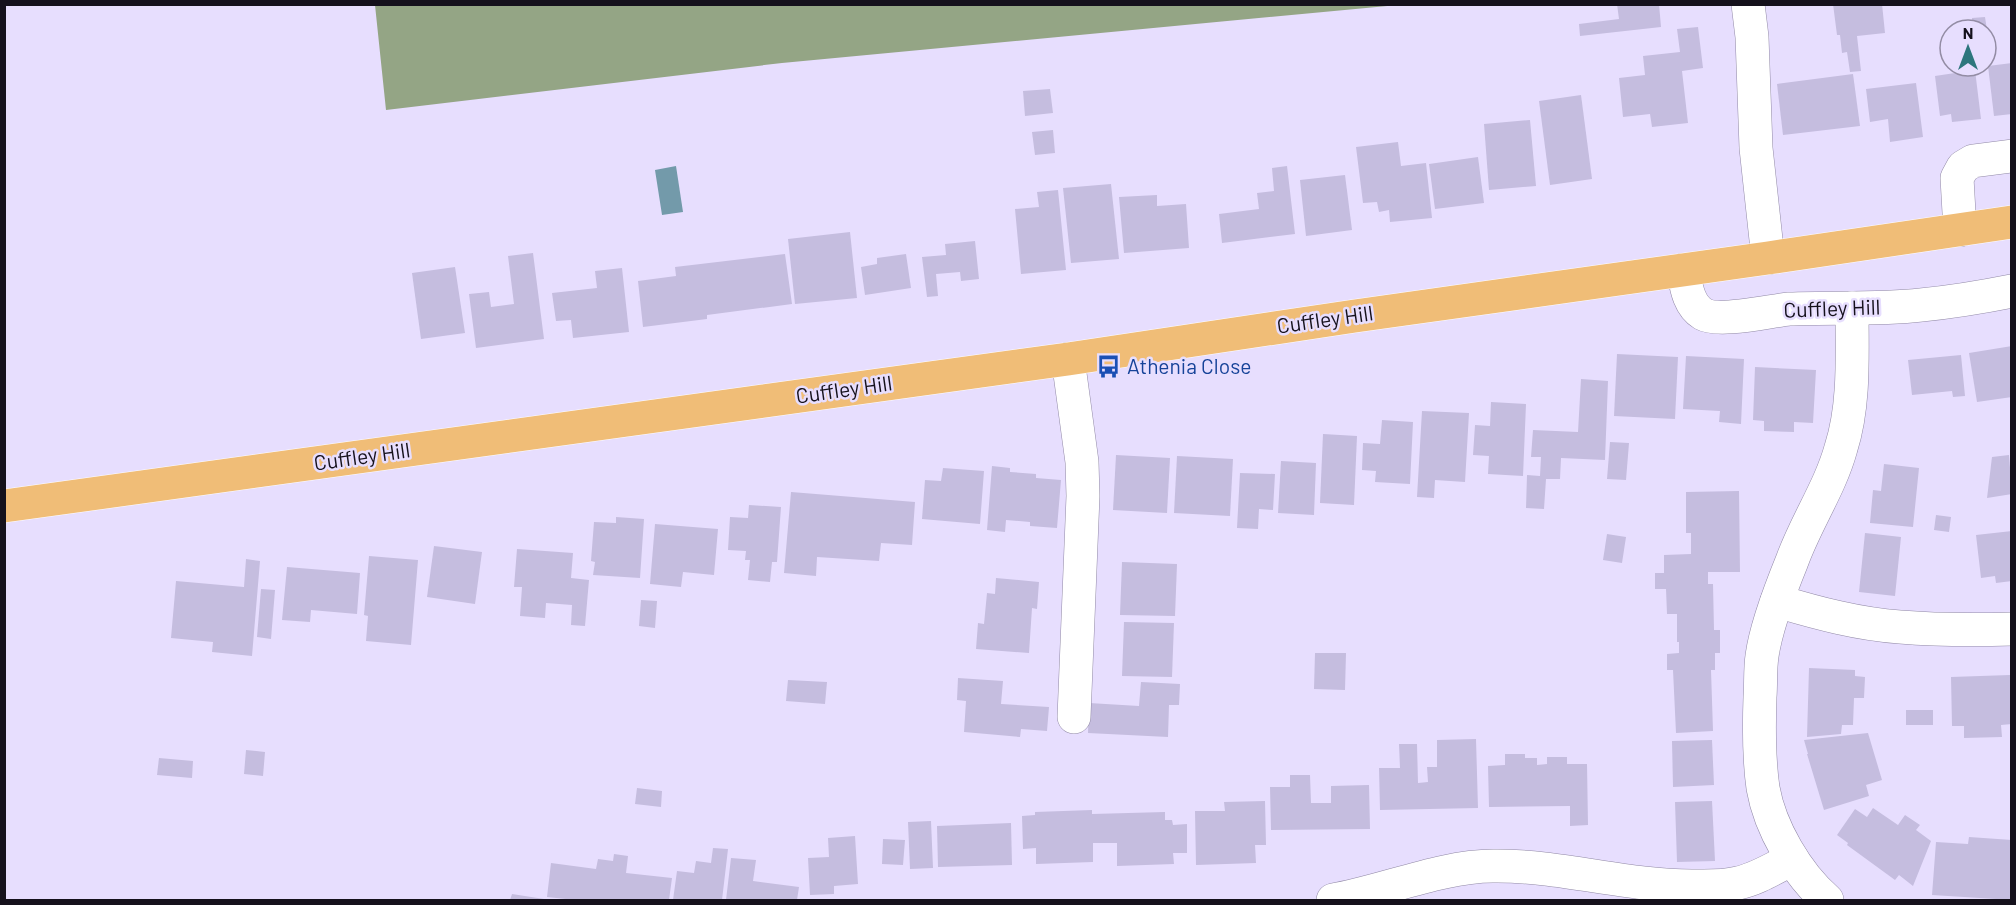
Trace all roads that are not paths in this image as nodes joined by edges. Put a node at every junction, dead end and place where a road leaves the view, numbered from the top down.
1 (1748, 4) edge
2 (2012, 156) edge
3 (2012, 222) edge
4 (1960, 230) junction
5 (1768, 258) junction
6 (1683, 270) junction
7 (2012, 291) edge
8 (1852, 308) junction
9 (1068, 359) junction
10 (4, 507) edge
11 (1777, 601) junction
12 (2012, 629) edge
13 (1074, 717) dead end
14 (1792, 860) junction
15 (1333, 900) edge
16 (1827, 900) edge

1 - 5 street
2 - 4 street
3 - 4 main road, Cuffley Hill
4 - 5 main road, Cuffley Hill
5 - 6 main road, Cuffley Hill
6 - 8 street, Cuffley Hill
6 - 9 main road, Cuffley Hill
7 - 8 street, Cuffley Hill
8 - 11 street
9 - 10 main road, Cuffley Hill
9 - 13 street
11 - 12 street
11 - 14 street
14 - 15 street
14 - 16 street

